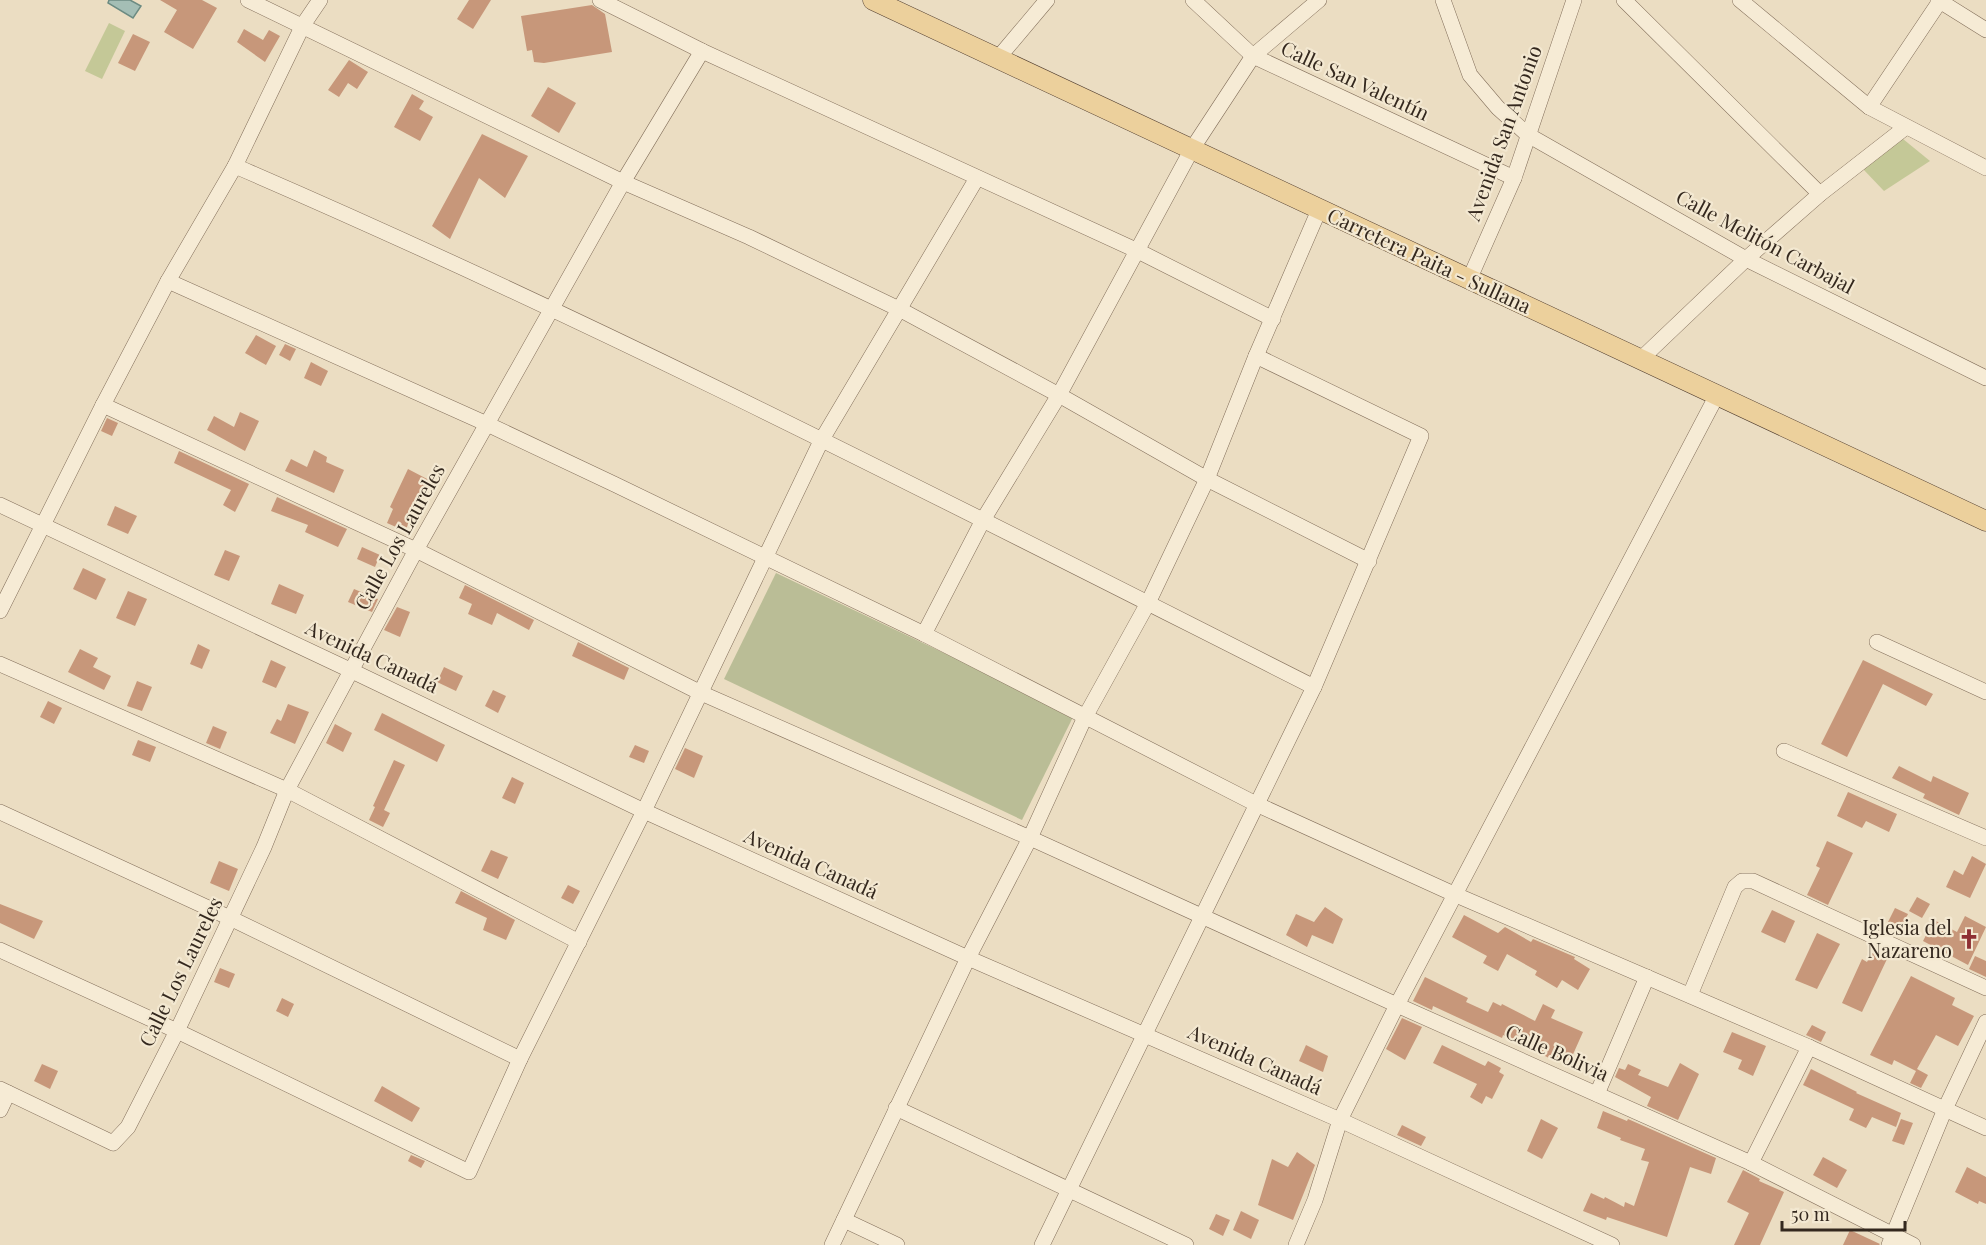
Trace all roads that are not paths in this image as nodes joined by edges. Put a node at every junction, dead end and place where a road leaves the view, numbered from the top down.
1 (248, 0) edge
2 (320, 0) edge
3 (600, 0) edge
4 (1047, 0) edge
5 (1193, 0) edge
6 (1443, 0) edge
7 (1574, 0) edge
8 (1624, 0) edge
9 (1740, 0) edge
10 (879, 1) edge
11 (1939, 1) edge
12 (1309, 3) edge
13 (303, 26) junction
14 (1986, 30) edge
15 (702, 51) junction
16 (1253, 56) junction
17 (999, 57) junction
18 (1869, 107) junction
19 (1906, 127) junction
20 (1528, 135) junction
21 (1192, 149) junction
22 (235, 166) junction
23 (1986, 168) edge
24 (977, 178) junction
25 (1514, 178) junction
26 (623, 182) junction
27 (1820, 194) junction
28 (1319, 210) junction
29 (1138, 251) junction
30 (1746, 259) junction
31 (1470, 280) junction
32 (168, 281) junction
33 (552, 309) junction
34 (901, 310) junction
35 (1273, 319) junction
36 (1256, 356) junction
37 (1641, 359) junction
38 (1986, 378) edge
39 (1059, 395) junction
40 (1717, 395) junction
41 (103, 405) junction
42 (487, 424) junction
43 (822, 441) junction
44 (1207, 479) junction
45 (0, 505) edge
46 (983, 520) junction
47 (1986, 521) edge
48 (44, 526) junction
49 (416, 550) junction
50 (765, 558) junction
51 (1369, 561) junction
52 (1148, 603) junction
53 (0, 611) edge
54 (924, 634) junction
55 (1877, 642) dead end
56 (0, 664) edge
57 (352, 670) junction
58 (1314, 687) junction
59 (1985, 690) edge
60 (701, 693) junction
61 (1085, 717) junction
62 (1784, 751) dead end
63 (287, 790) junction
64 (1256, 804) junction
65 (644, 811) junction
66 (0, 812) edge
67 (1030, 838) junction
68 (1986, 838) edge
69 (1456, 895) junction
70 (1201, 915) junction
71 (230, 918) junction
72 (579, 942) junction
73 (0, 950) edge
74 (968, 958) junction
75 (1647, 977) junction
76 (1986, 988) edge
77 (1690, 996) junction
78 (1397, 1005) junction
79 (1986, 1022) edge
80 (177, 1031) junction
81 (1144, 1034) junction
82 (1809, 1047) junction
83 (520, 1059) junction
84 (4, 1091) edge
85 (1597, 1094) junction
86 (896, 1108) junction
87 (1945, 1109) junction
88 (0, 1110) edge
89 (1340, 1120) junction
90 (1986, 1128) edge
91 (1751, 1163) junction
92 (1068, 1190) junction
93 (844, 1220) junction
94 (1891, 1240) edge
95 (832, 1245) edge
96 (897, 1245) edge
97 (1042, 1245) edge
98 (1186, 1245) edge
99 (1296, 1245) edge
100 (1612, 1245) edge
101 (1913, 1245) edge

1 - 13 street
2 - 13 street
3 - 15 street
4 - 17 street
5 - 16 street, Calle San Valentín
6 - 20 street, Calle Melitón Carbajal
7 - 20 street, Avenida San Antonio
8 - 27 street
9 - 18 street
10 - 17 main road, Carretera Paita - Sullana
11 - 14 street
11 - 18 street
12 - 16 street
13 - 22 street
13 - 26 street
15 - 24 street
15 - 26 street, Calle Los Laureles
16 - 21 street
16 - 25 street, Calle San Valentín
17 - 21 main road, Carretera Paita - Sullana
18 - 19 street
19 - 23 street
19 - 27 street
20 - 25 street, Avenida San Antonio
20 - 30 street, Calle Melitón Carbajal
21 - 28 main road, Carretera Paita - Sullana
21 - 29 street
22 - 32 street
22 - 33 street
24 - 29 street
24 - 34 street
25 - 31 street, Avenida San Antonio
26 - 33 street, Calle Los Laureles
26 - 34 street
27 - 30 street
28 - 31 main road, Carretera Paita - Sullana
28 - 35 street
29 - 35 street
29 - 39 street
30 - 37 street
30 - 38 street, Calle Melitón Carbajal
31 - 37 main road, Carretera Paita - Sullana
32 - 41 street
32 - 42 street
33 - 42 street, Calle Los Laureles
33 - 43 street
34 - 39 street
34 - 43 street
35 - 36 street
36 - 44 street
36 - 51 street
37 - 40 main road, Carretera Paita - Sullana
39 - 44 street
39 - 46 street
40 - 47 main road, Carretera Paita - Sullana
40 - 69 street
41 - 48 street
41 - 49 street, Calle Bolivia
42 - 49 street, Calle Los Laureles
42 - 50 street
43 - 46 street
43 - 50 street
44 - 51 street
44 - 52 street
45 - 48 street, Avenida Canadá
46 - 52 street
46 - 54 street
48 - 53 street
48 - 57 street, Avenida Canadá
49 - 57 street, Calle Los Laureles
49 - 60 street, Calle Bolivia
50 - 54 street
50 - 60 street
51 - 58 street
52 - 58 street
52 - 61 street
54 - 61 street
55 - 59 street
56 - 63 street
57 - 63 street, Calle Los Laureles
57 - 65 street, Avenida Canadá
58 - 64 street
60 - 65 street
60 - 67 street, Calle Bolivia
61 - 64 street
61 - 67 street
62 - 68 street
63 - 71 street, Calle Los Laureles
63 - 72 street
64 - 69 street
64 - 70 street
65 - 72 street
65 - 74 street, Avenida Canadá
66 - 71 street
67 - 70 street, Calle Bolivia
67 - 74 street
69 - 75 street
69 - 78 street
70 - 78 street, Calle Bolivia
70 - 81 street
71 - 80 street, Calle Los Laureles
71 - 83 street
72 - 83 street
73 - 80 street
74 - 81 street, Avenida Canadá
74 - 86 street
75 - 77 street
75 - 85 street
76 - 77 street
77 - 82 street
78 - 85 street, Calle Bolivia
78 - 89 street
79 - 87 street
80 - 83 street
80 - 84 street, Calle Los Laureles
81 - 89 street, Avenida Canadá
81 - 92 street
82 - 87 street
82 - 91 street
84 - 88 street
85 - 91 street, Calle Bolivia
86 - 92 street
86 - 93 street
87 - 90 street
87 - 94 street
89 - 99 street
89 - 100 street, Avenida Canadá
91 - 94 street, Calle Bolivia
92 - 97 street
92 - 98 street
93 - 95 street
93 - 96 street
94 - 101 street, Calle Bolivia

